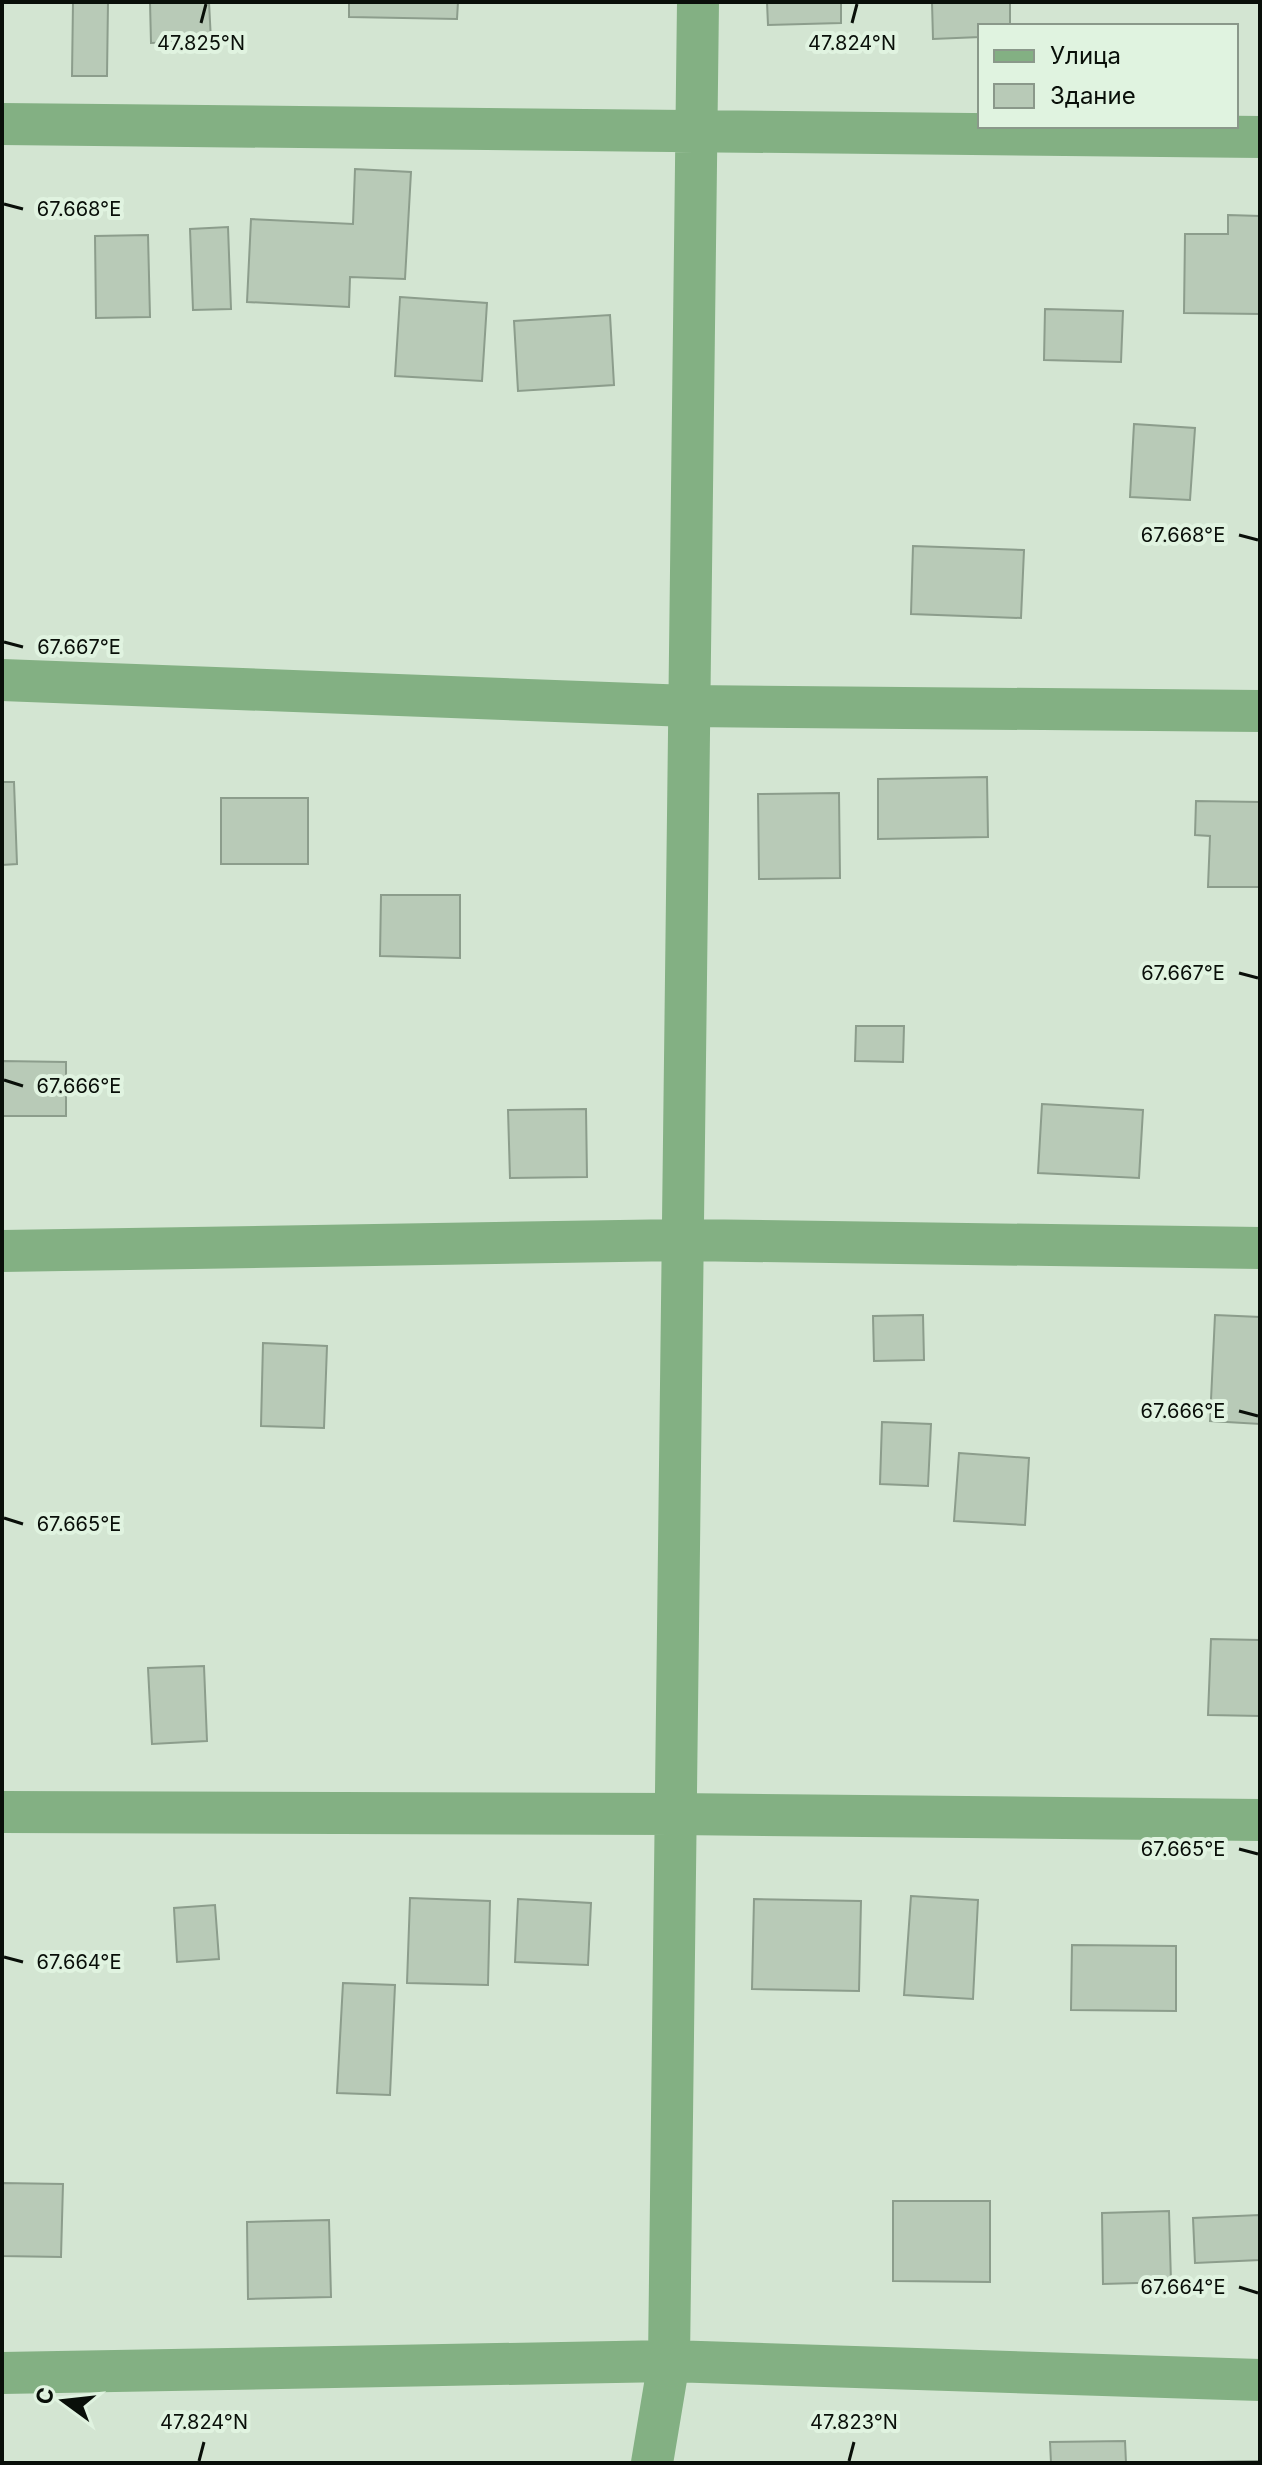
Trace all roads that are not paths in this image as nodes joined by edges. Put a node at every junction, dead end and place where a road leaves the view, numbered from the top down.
1 (698, 2) edge
2 (2, 124) edge
3 (697, 130) junction
4 (1260, 137) edge
5 (2, 680) edge
6 (689, 706) junction
7 (1260, 711) edge
8 (683, 1240) junction
9 (1260, 1248) edge
10 (2, 1251) edge
11 (2, 1812) edge
12 (676, 1814) junction
13 (1260, 1820) edge
14 (669, 2361) junction
15 (2, 2373) edge
16 (1260, 2380) edge
17 (652, 2463) edge

1 - 3 street
2 - 3 street
3 - 4 street
3 - 6 street
5 - 6 street
6 - 7 street
6 - 8 street
8 - 9 street
8 - 10 street
8 - 12 street
11 - 12 street
12 - 13 street
12 - 14 street
14 - 15 street
14 - 16 street
14 - 17 street

